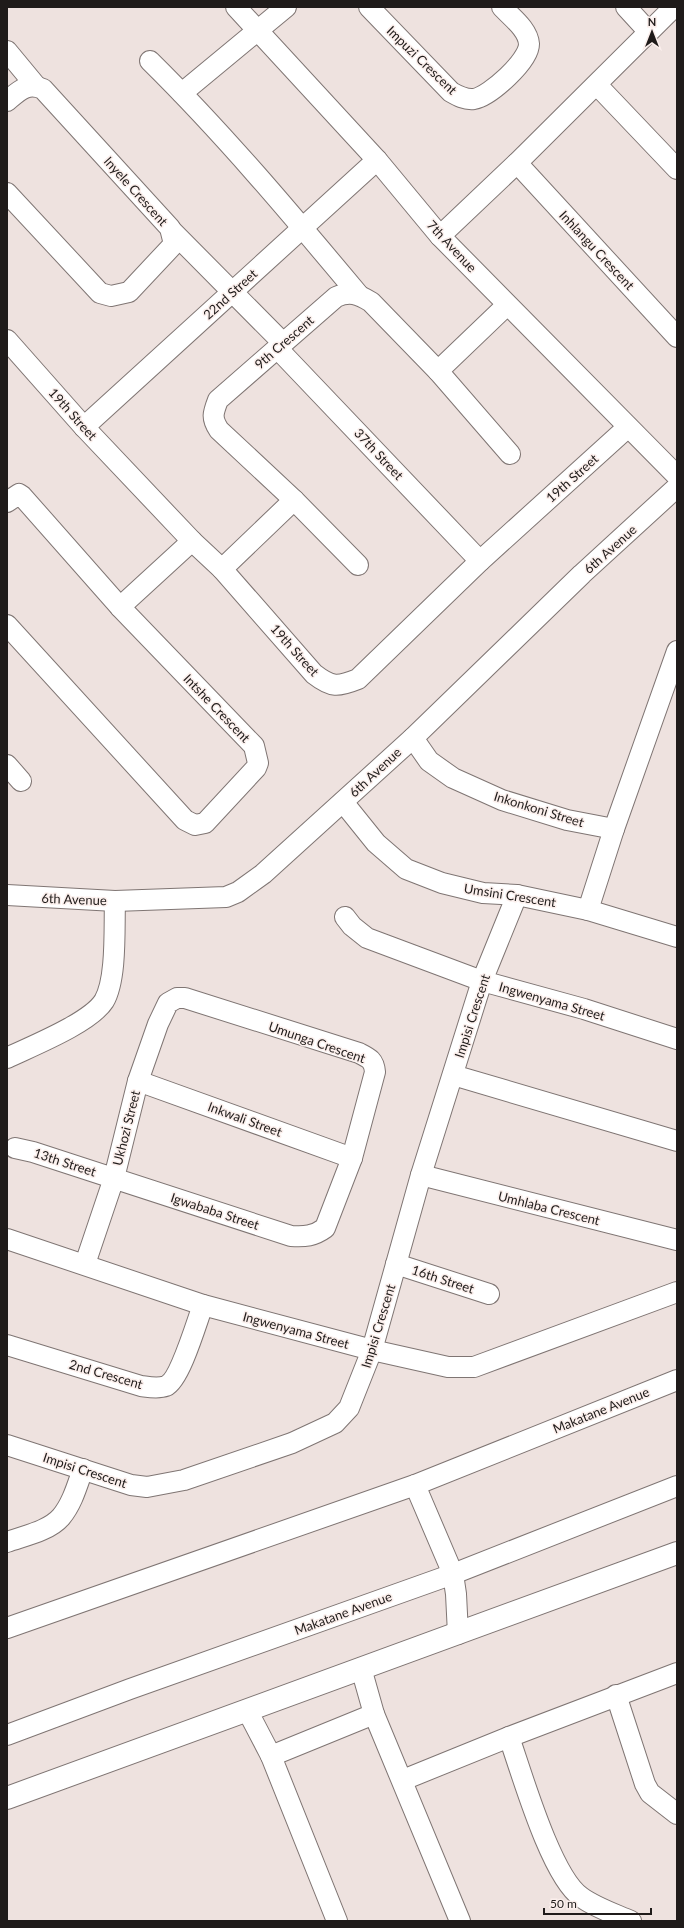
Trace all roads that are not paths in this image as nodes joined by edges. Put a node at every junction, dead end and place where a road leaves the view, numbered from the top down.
1 (236, 7) edge
2 (286, 7) edge
3 (369, 7) edge
4 (502, 7) edge
5 (626, 7) edge
6 (674, 7) edge
7 (258, 31) junction
8 (648, 31) junction
9 (7, 51) edge
10 (150, 61) dead end
11 (597, 85) junction
12 (36, 86) junction
13 (182, 93) junction
14 (7, 102) edge
15 (377, 160) junction
16 (517, 163) junction
17 (677, 169) edge
18 (7, 193) edge
19 (302, 228) junction
20 (172, 231) junction
21 (440, 236) junction
22 (231, 293) junction
23 (358, 294) junction
24 (507, 305) junction
25 (677, 337) edge
26 (7, 340) edge
27 (280, 345) junction
28 (438, 371) junction
29 (84, 427) junction
30 (628, 427) junction
31 (510, 454) dead end
32 (677, 476) edge
33 (677, 488) edge
34 (13, 498) edge
35 (294, 500) junction
36 (192, 541) junction
37 (480, 561) junction
38 (358, 565) dead end
39 (222, 569) junction
40 (120, 607) junction
41 (7, 625) edge
42 (677, 651) edge
43 (413, 738) junction
44 (7, 765) edge
45 (21, 781) dead end
46 (343, 802) junction
47 (614, 829) junction
48 (7, 895) edge
49 (517, 895) junction
50 (115, 901) junction
51 (588, 910) junction
52 (345, 917) dead end
53 (677, 938) edge
54 (482, 981) junction
55 (177, 998) joint
56 (677, 1039) edge
57 (7, 1058) edge
58 (453, 1075) junction
59 (138, 1081) junction
60 (677, 1141) edge
61 (15, 1148) dead end
62 (352, 1158) junction
63 (421, 1175) junction
64 (114, 1178) junction
65 (318, 1234) joint
66 (7, 1239) edge
67 (677, 1240) edge
68 (85, 1264) junction
69 (396, 1264) junction
70 (677, 1292) edge
71 (489, 1294) dead end
72 (203, 1305) junction
73 (7, 1345) edge
74 (372, 1350) junction
75 (677, 1380) edge
76 (7, 1445) edge
77 (83, 1469) junction
78 (414, 1485) junction
79 (677, 1486) edge
80 (7, 1542) edge
81 (677, 1554) edge
82 (453, 1574) junction
83 (7, 1628) edge
84 (458, 1634) junction
85 (361, 1668) junction
86 (677, 1672) edge
87 (616, 1695) junction
88 (247, 1710) junction
89 (374, 1714) junction
90 (7, 1735) edge
91 (509, 1737) junction
92 (271, 1756) junction
93 (403, 1780) junction
94 (7, 1798) edge
95 (677, 1814) edge
96 (337, 1921) edge
97 (460, 1921) edge
98 (631, 1921) edge

1 - 7 street, 7th Avenue
2 - 7 street
3 - 4 street, Impuzi Crescent
5 - 8 street
6 - 8 street
7 - 13 street
7 - 15 street, 7th Avenue
8 - 11 street
9 - 12 street, Inyele Crescent
10 - 13 street
11 - 16 street
11 - 17 street
12 - 14 street
12 - 20 street, Inyele Crescent
13 - 19 street
15 - 19 street, 22nd Street
15 - 21 street, 7th Avenue
16 - 21 street
16 - 25 street, Inhlangu Crescent
18 - 20 street, Inyele Crescent
19 - 22 street, 22nd Street
19 - 23 street
20 - 22 street, 37th Street
21 - 24 street, 7th Avenue
22 - 27 street, 37th Street
22 - 29 street, 22nd Street
23 - 27 street, 9th Crescent
23 - 28 street
24 - 28 street
24 - 30 street, 7th Avenue
26 - 29 street, 19th Street
27 - 35 street, 9th Crescent
27 - 37 street, 37th Street
28 - 31 street
29 - 36 street, 19th Street
30 - 32 street, 7th Avenue
30 - 37 street, 19th Street
33 - 43 street, 6th Avenue
34 - 40 street, Intshe Crescent
35 - 38 street, 9th Crescent
35 - 39 street
36 - 39 street, 19th Street
36 - 40 street
37 - 39 street, 19th Street
40 - 41 street, Intshe Crescent
42 - 47 street
43 - 46 street, 6th Avenue
43 - 47 street, Inkonkoni Street
44 - 45 street
46 - 49 street, Umsini Crescent
46 - 50 street, 6th Avenue
47 - 51 street
48 - 50 street, 6th Avenue
49 - 51 street, Umsini Crescent
49 - 54 street, Impisi Crescent
50 - 57 street
51 - 53 street, Umsini Crescent
52 - 54 street, Ingwenyama Street
54 - 56 street, Ingwenyama Street
54 - 58 street, Impisi Crescent
55 - 59 street, Ukhozi Street
55 - 62 street, Umunga Crescent
58 - 60 street
58 - 63 street, Impisi Crescent
59 - 62 street, Inkwali Street
59 - 64 street, Ukhozi Street
61 - 64 street, 13th Street
62 - 65 street, Umunga Crescent
63 - 67 street, Umhlaba Crescent
63 - 69 street, Impisi Crescent
64 - 65 street, Igwababa Street
64 - 68 street, Ukhozi Street
66 - 68 street, Ingwenyama Street
68 - 72 street, Ingwenyama Street
69 - 71 street, 16th Street
69 - 74 street, Impisi Crescent
70 - 74 street, Ingwenyama Street
72 - 73 street, 2nd Crescent
72 - 74 street, Ingwenyama Street
74 - 77 street, Impisi Crescent
75 - 78 street, Makatane Avenue
76 - 77 street, Impisi Crescent
77 - 80 street
78 - 82 street
78 - 83 street, Makatane Avenue
79 - 82 street, Makatane Avenue
81 - 84 main road
82 - 84 street
82 - 90 street, Makatane Avenue
84 - 85 main road
85 - 88 main road
85 - 89 street
86 - 87 street
87 - 91 street
87 - 95 street
88 - 92 street
88 - 94 main road
89 - 92 street
89 - 93 street
91 - 93 street
91 - 98 street
92 - 96 street
93 - 97 street

